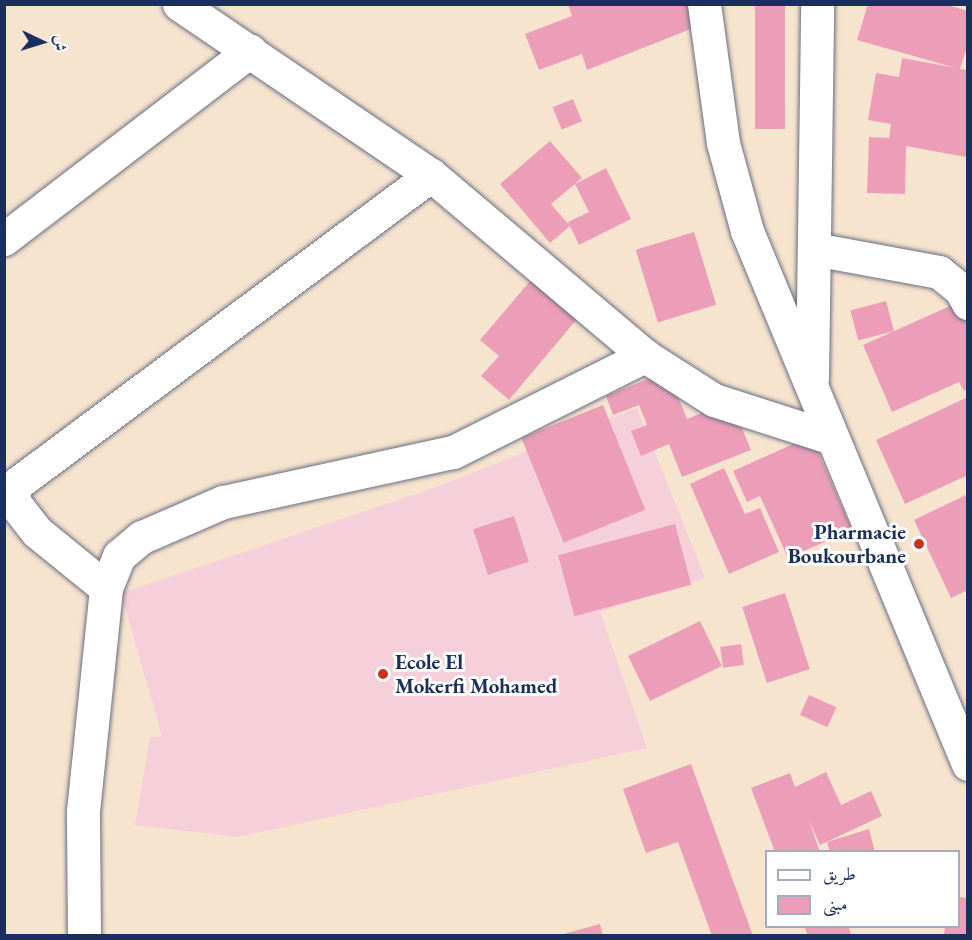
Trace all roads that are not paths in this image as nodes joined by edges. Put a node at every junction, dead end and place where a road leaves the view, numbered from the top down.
1 (179, 4) edge
2 (704, 4) edge
3 (817, 4) edge
4 (250, 51) junction
5 (431, 175) junction
6 (4, 239) edge
7 (814, 249) junction
8 (968, 303) edge
9 (645, 356) junction
10 (812, 393) junction
11 (829, 437) junction
12 (106, 588) junction
13 (968, 764) edge
14 (84, 936) edge

1 - 4 street
2 - 10 street
3 - 7 street
4 - 5 street
4 - 6 street
5 - 9 street
5 - 12 street
7 - 8 street
7 - 10 street
9 - 11 street
9 - 12 street
10 - 11 street
11 - 13 street
12 - 14 street

